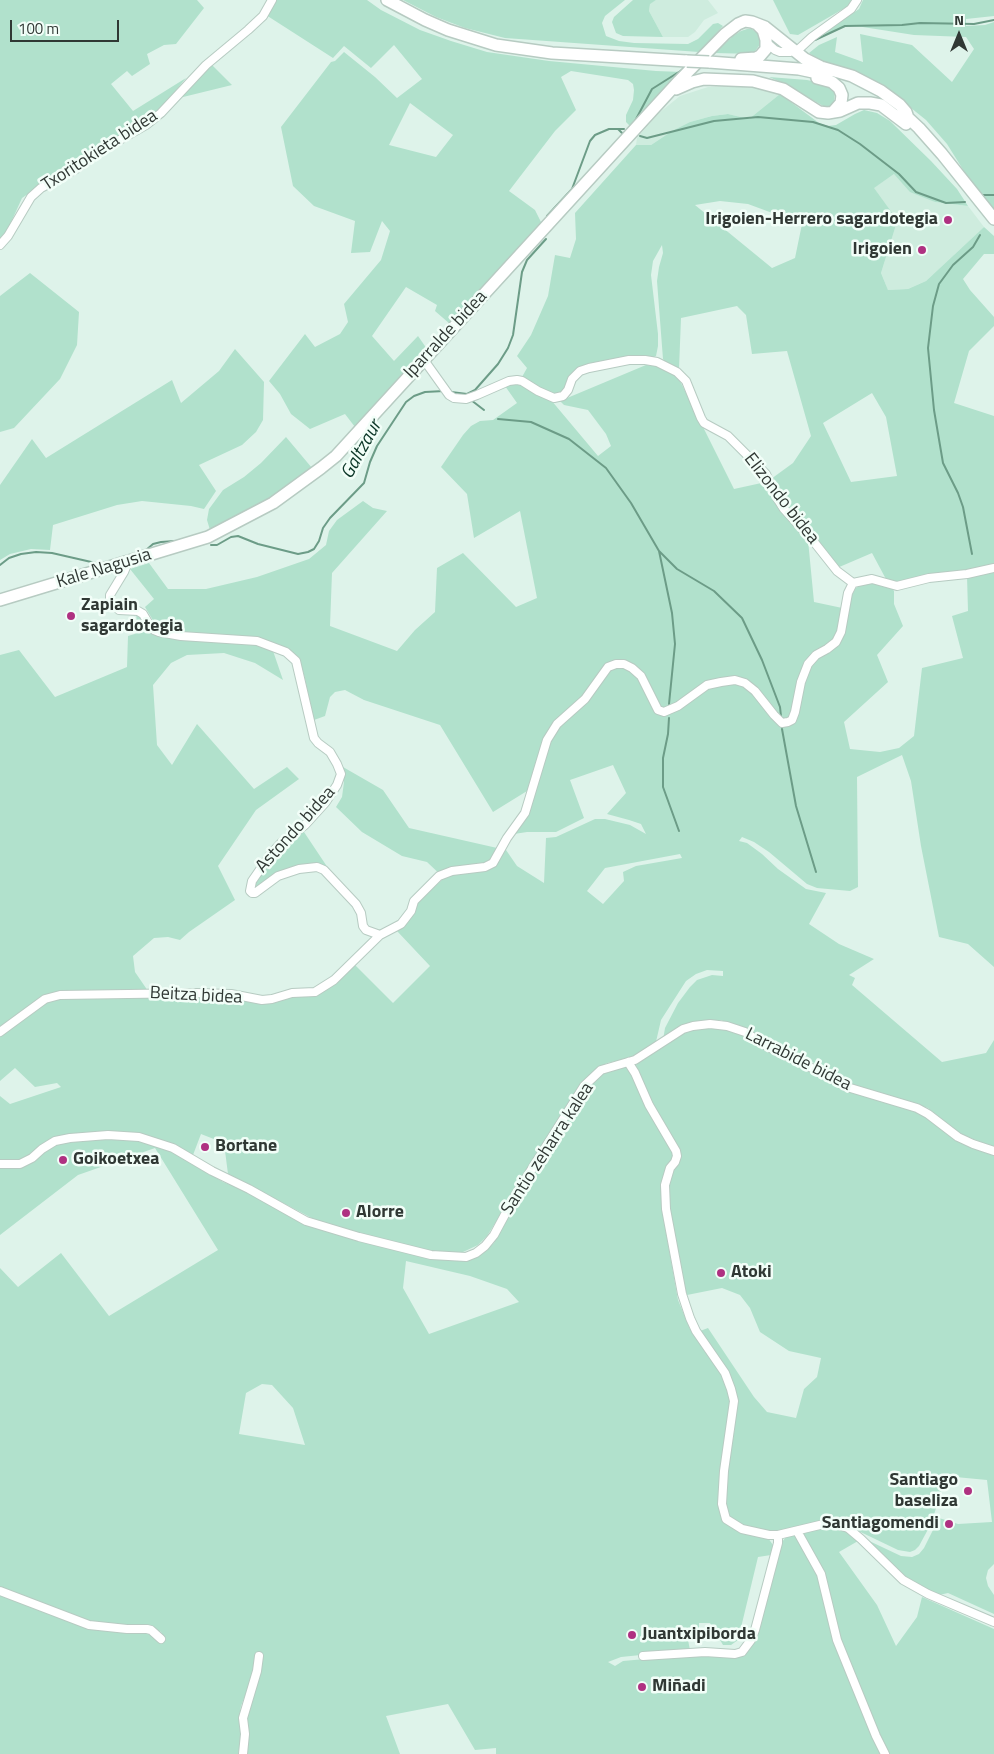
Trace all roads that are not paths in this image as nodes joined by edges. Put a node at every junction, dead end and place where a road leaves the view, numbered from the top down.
1 (272, 0) edge
2 (387, 0) edge
3 (857, 0) edge
4 (755, 22) junction
5 (784, 43) junction
6 (806, 43) junction
7 (767, 46) junction
8 (794, 52) junction
9 (570, 54) junction
10 (805, 59) junction
11 (696, 70) junction
12 (660, 103) junction
13 (833, 112) junction
14 (908, 118) junction
15 (942, 154) junction
16 (994, 219) edge
17 (0, 245) edge
18 (424, 360) junction
19 (208, 536) joint
20 (128, 562) junction
21 (994, 568) edge
22 (853, 583) junction
23 (0, 600) edge
24 (380, 935) junction
25 (0, 1032) edge
26 (628, 1062) junction
27 (994, 1150) edge
28 (0, 1164) edge
29 (797, 1530) junction
30 (778, 1535) junction
31 (0, 1590) edge
32 (994, 1622) edge
33 (161, 1638) dead end
34 (259, 1656) dead end
35 (643, 1656) dead end
36 (243, 1754) edge
37 (885, 1754) edge

1 - 17 street, Txoritokieta bidea
2 - 9 street
3 - 6 street
4 - 5 street
4 - 7 street
4 - 11 street
5 - 6 street
5 - 7 street
5 - 8 street
6 - 8 street
6 - 10 street
7 - 8 street
7 - 11 street
8 - 10 street
9 - 11 street
9 - 11 street
10 - 14 street
11 - 12 street
11 - 12 street
11 - 13 street
11 - 13 street
11 - 14 street
12 - 18 street, Iparralde bidea
13 - 15 street
14 - 15 street
15 - 16 street
18 - 19 street, Iparralde bidea
18 - 22 street, Elizondo bidea
19 - 20 street, Kale Nagusia
20 - 23 street, Kale Nagusia
20 - 24 street, Astondo bidea
21 - 22 street
22 - 24 street
24 - 25 street, Beitza bidea
26 - 27 street, Larrabide bidea
26 - 28 street, Santio zeharra kalea
26 - 30 street
29 - 30 street
29 - 32 street
29 - 37 street
30 - 35 street
31 - 33 street
34 - 36 street

